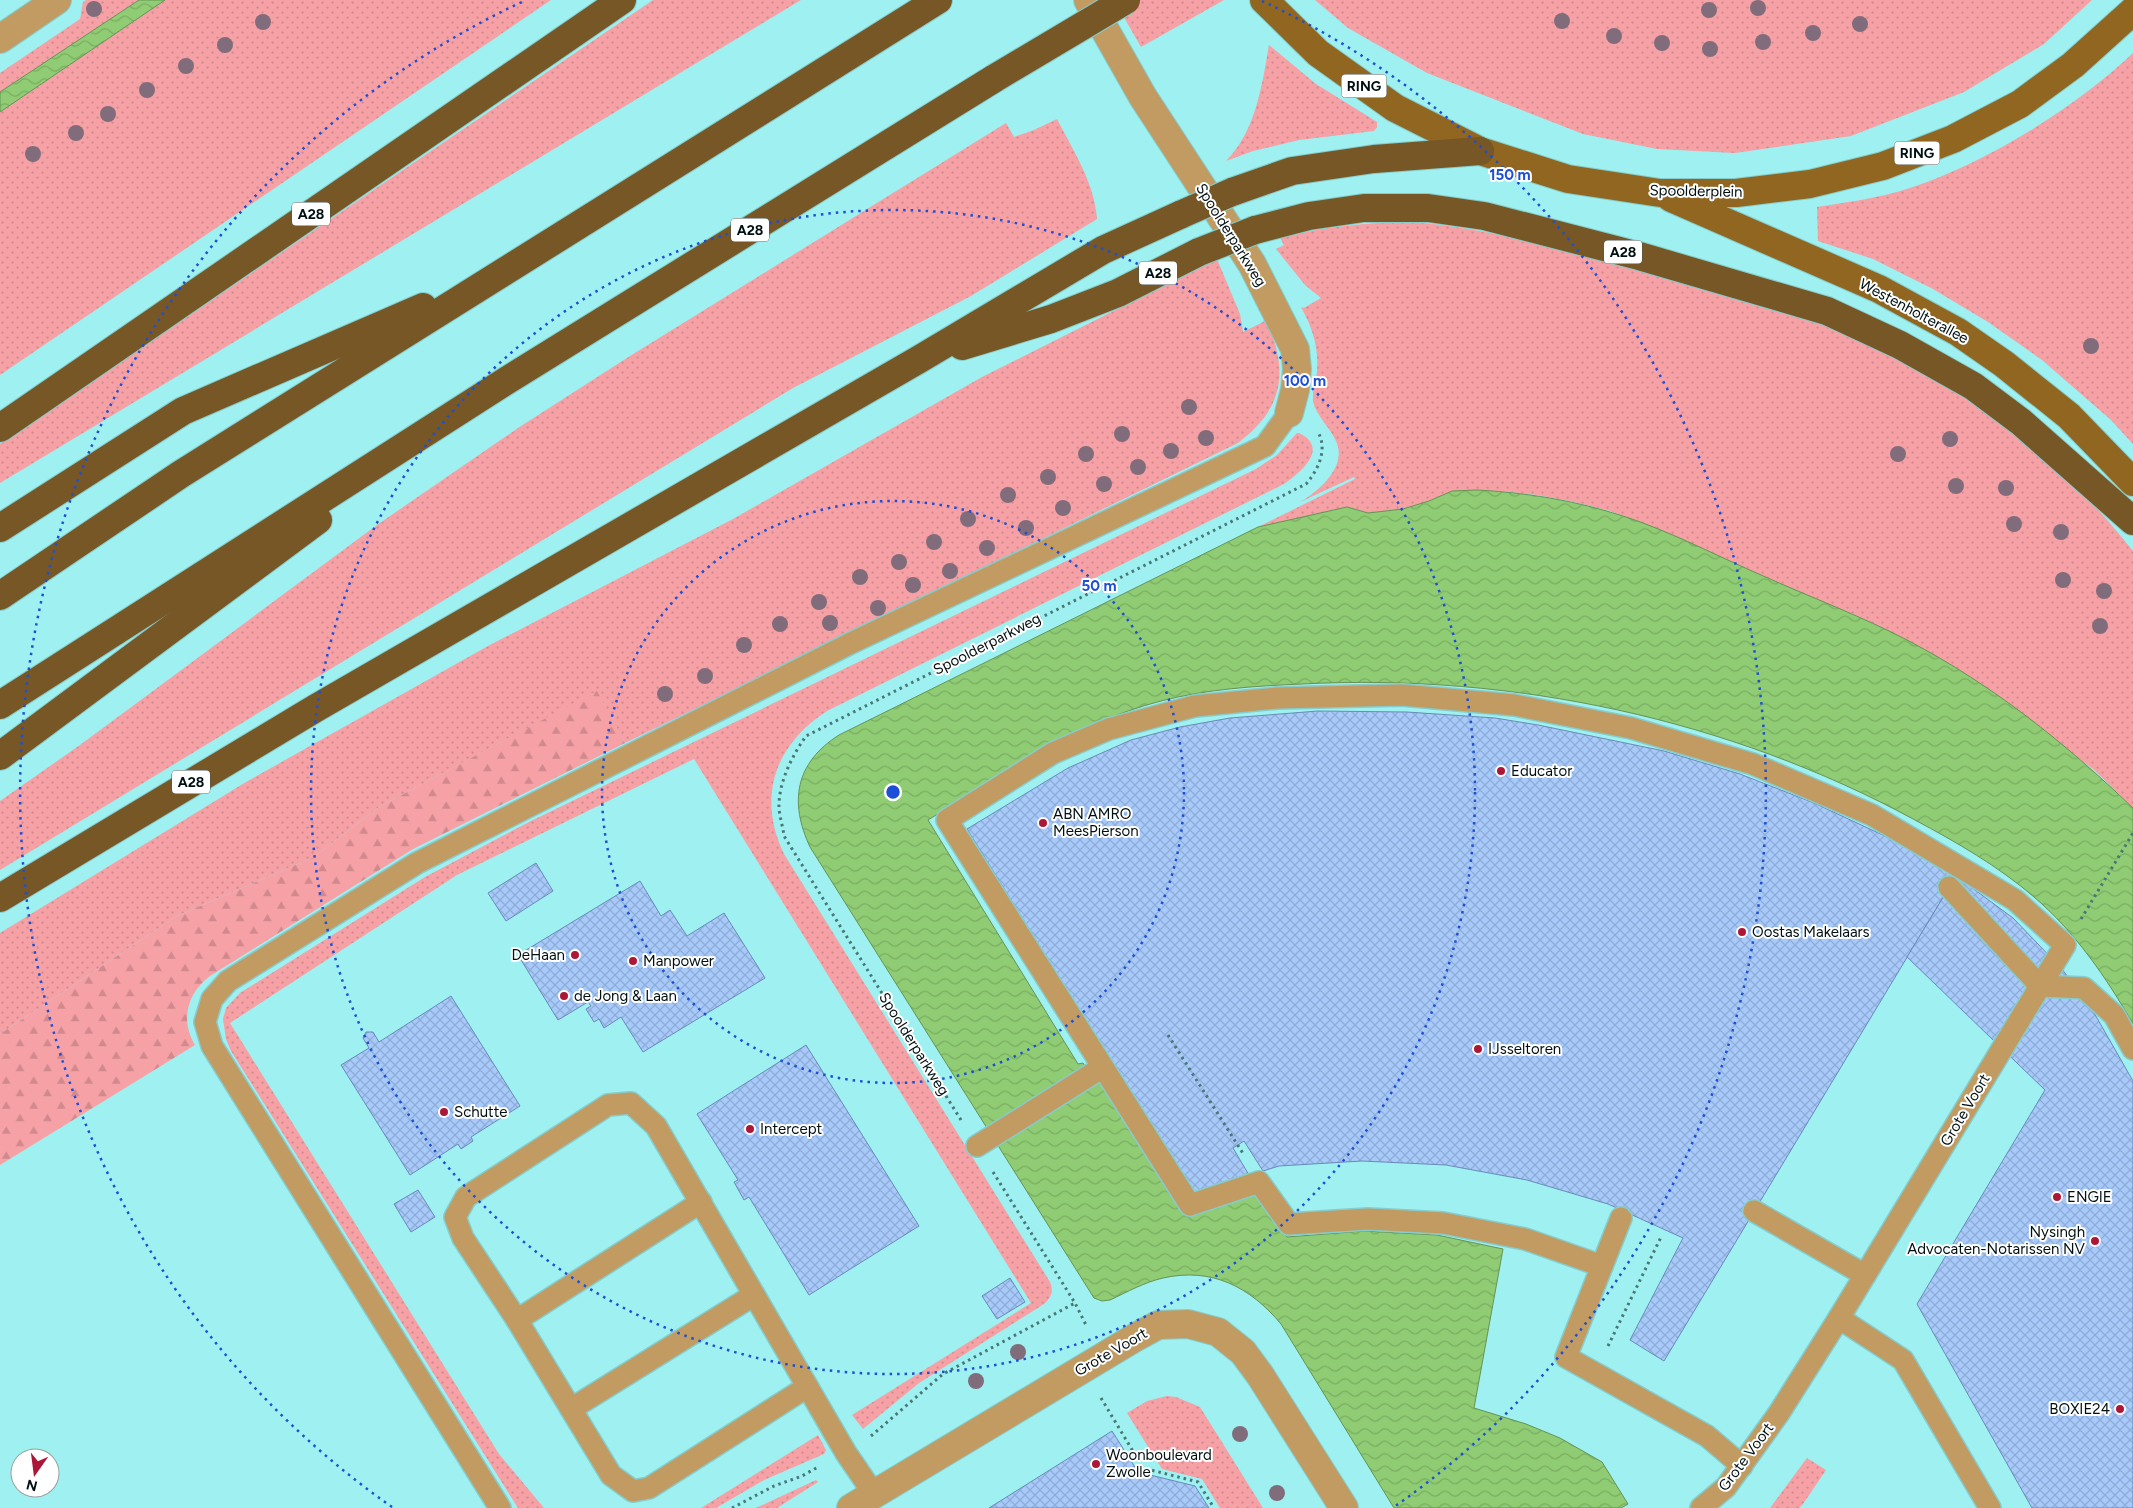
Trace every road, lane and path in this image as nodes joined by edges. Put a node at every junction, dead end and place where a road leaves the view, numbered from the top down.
1 (57, 0) edge
2 (622, 0) edge
3 (938, 0) edge
4 (1088, 0) edge
5 (1126, 0) edge
6 (1264, 0) edge
7 (2133, 11) edge
8 (0, 38) edge
9 (1480, 151) junction
10 (1660, 193) junction
11 (509, 270) junction
12 (918, 360) junction
13 (506, 381) junction
14 (1289, 413) junction
15 (0, 428) edge
16 (2133, 482) edge
17 (2133, 520) edge
18 (0, 528) edge
19 (0, 596) edge
20 (0, 705) edge
21 (0, 756) edge
22 (2133, 833) edge
23 (1949, 887) dead end
24 (0, 898) edge
25 (2065, 945) junction
26 (2040, 986) junction
27 (1168, 1035) dead end
28 (2133, 1049) edge
29 (1098, 1070) junction
30 (983, 1143) junction
31 (1239, 1145) dead end
32 (701, 1202) junction
33 (1754, 1211) dead end
34 (1621, 1218) dead end
35 (1662, 1235) dead end
36 (1602, 1266) junction
37 (1865, 1276) junction
38 (754, 1295) junction
39 (1075, 1303) junction
40 (1840, 1318) junction
41 (517, 1320) junction
42 (1614, 1332) dead end
43 (1093, 1363) junction
44 (807, 1387) junction
45 (571, 1409) junction
46 (846, 1453) junction
47 (1742, 1466) junction
48 (863, 1501) edge
49 (500, 1508) edge
50 (732, 1508) edge
51 (1214, 1508) edge
52 (1344, 1508) edge
53 (1701, 1508) edge
54 (1990, 1508) edge

1 - 8 street
2 - 15 highway, A28
3 - 11 highway
4 - 14 street, Spoolderparkweg
5 - 13 highway, A28, bridge
6 - 9 main road, Spoolderplein / RING
7 - 10 main road, Spoolderplein / RING
9 - 10 main road, Spoolderplein / RING
9 - 12 highway, A28, bridge
10 - 16 main road, Westenholterallee / RING
11 - 18 highway
11 - 19 highway
12 - 17 highway, A28, bridge
12 - 24 highway, A28
13 - 20 highway, A28
13 - 21 highway, A28
14 - 30 path, Spoolderparkweg
14 - 49 lane
22 - 25 path
23 - 26 lane
25 - 26 lane, Grote Voort
25 - 29 lane
26 - 28 lane
26 - 37 lane, Grote Voort
27 - 31 path
29 - 30 lane
29 - 36 lane
30 - 39 path, Spoolderparkweg
32 - 38 lane
32 - 41 lane
32 - 41 lane
33 - 37 lane
34 - 36 lane
35 - 42 path
36 - 47 lane
37 - 40 lane, Grote Voort
38 - 44 lane
38 - 45 lane
39 - 43 path, Spoolderparkweg
39 - 46 path
40 - 47 lane, Grote Voort
40 - 54 lane
41 - 45 lane
43 - 48 street, Grote Voort
43 - 51 path, Spoolderparkweg
43 - 52 street, Grote Voort
44 - 45 lane
44 - 46 lane
46 - 48 lane
46 - 50 path
47 - 53 lane, Grote Voort

